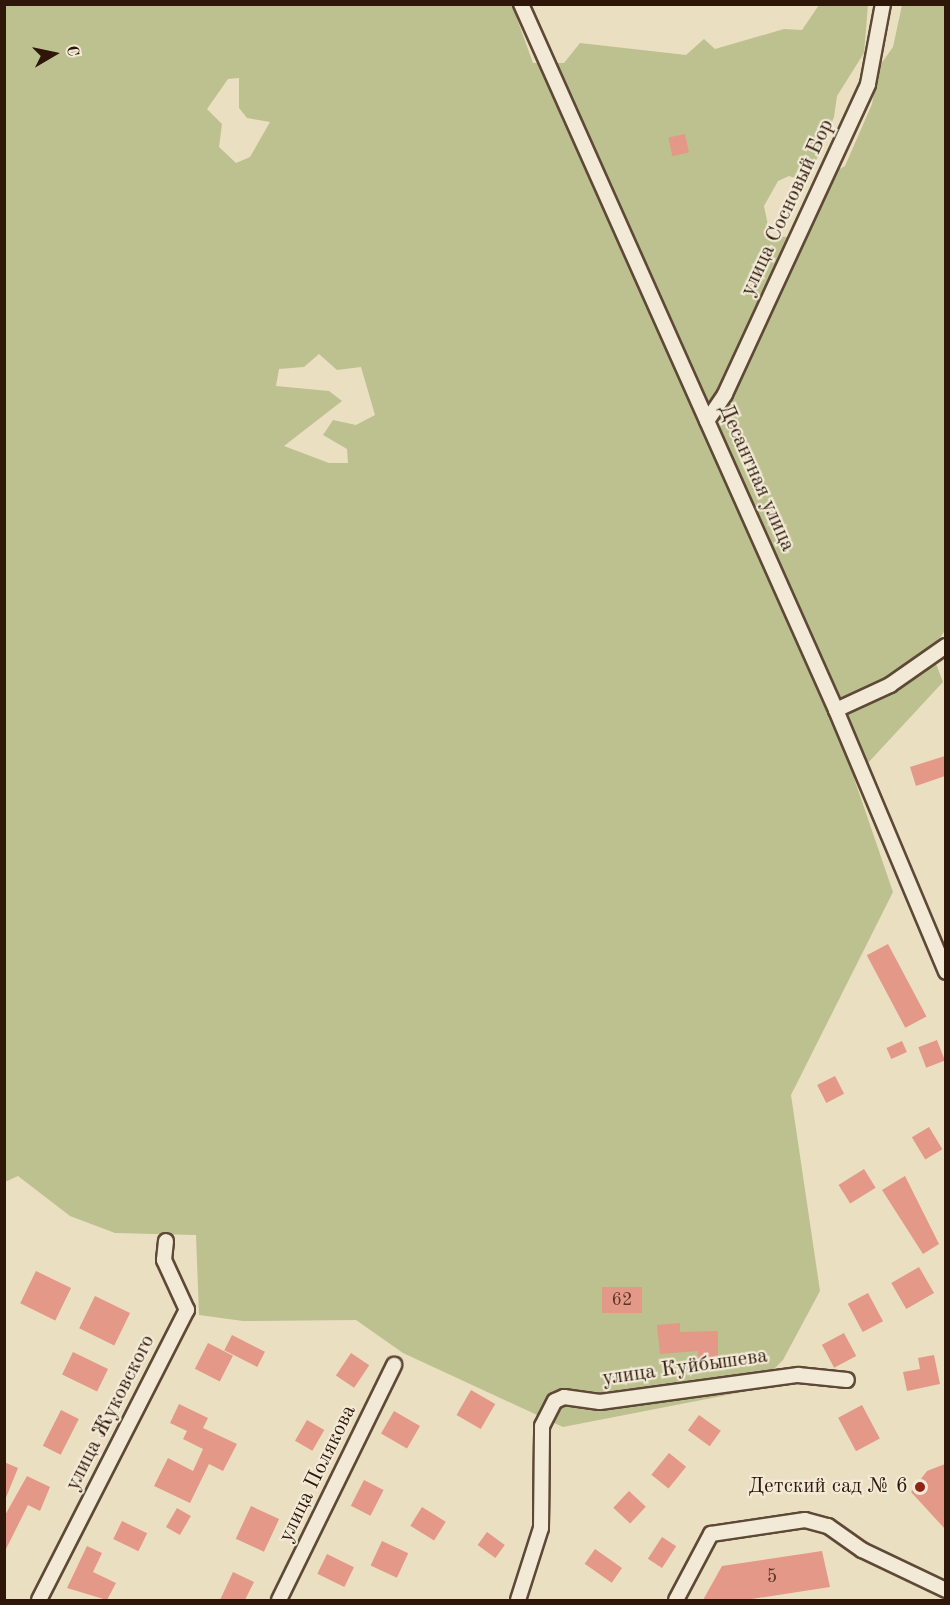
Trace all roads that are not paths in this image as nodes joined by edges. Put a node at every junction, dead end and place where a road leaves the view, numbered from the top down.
1 (521, 4) edge
2 (883, 4) edge
3 (707, 421) junction
4 (945, 646) edge
5 (836, 711) junction
6 (945, 972) edge
7 (166, 1241) dead end
8 (394, 1365) dead end
9 (847, 1380) dead end
10 (945, 1590) edge
11 (39, 1600) edge
12 (279, 1600) edge
13 (518, 1600) edge
14 (676, 1600) edge

1 - 3 street, Десантная улица
2 - 3 street, улица Сосновый Бор
3 - 5 street, Десантная улица
4 - 5 street
5 - 6 street, Десантная улица
7 - 11 street, улица Жуковского
8 - 12 street, улица Полякова
9 - 13 street, улица Куйбышева
10 - 14 street

